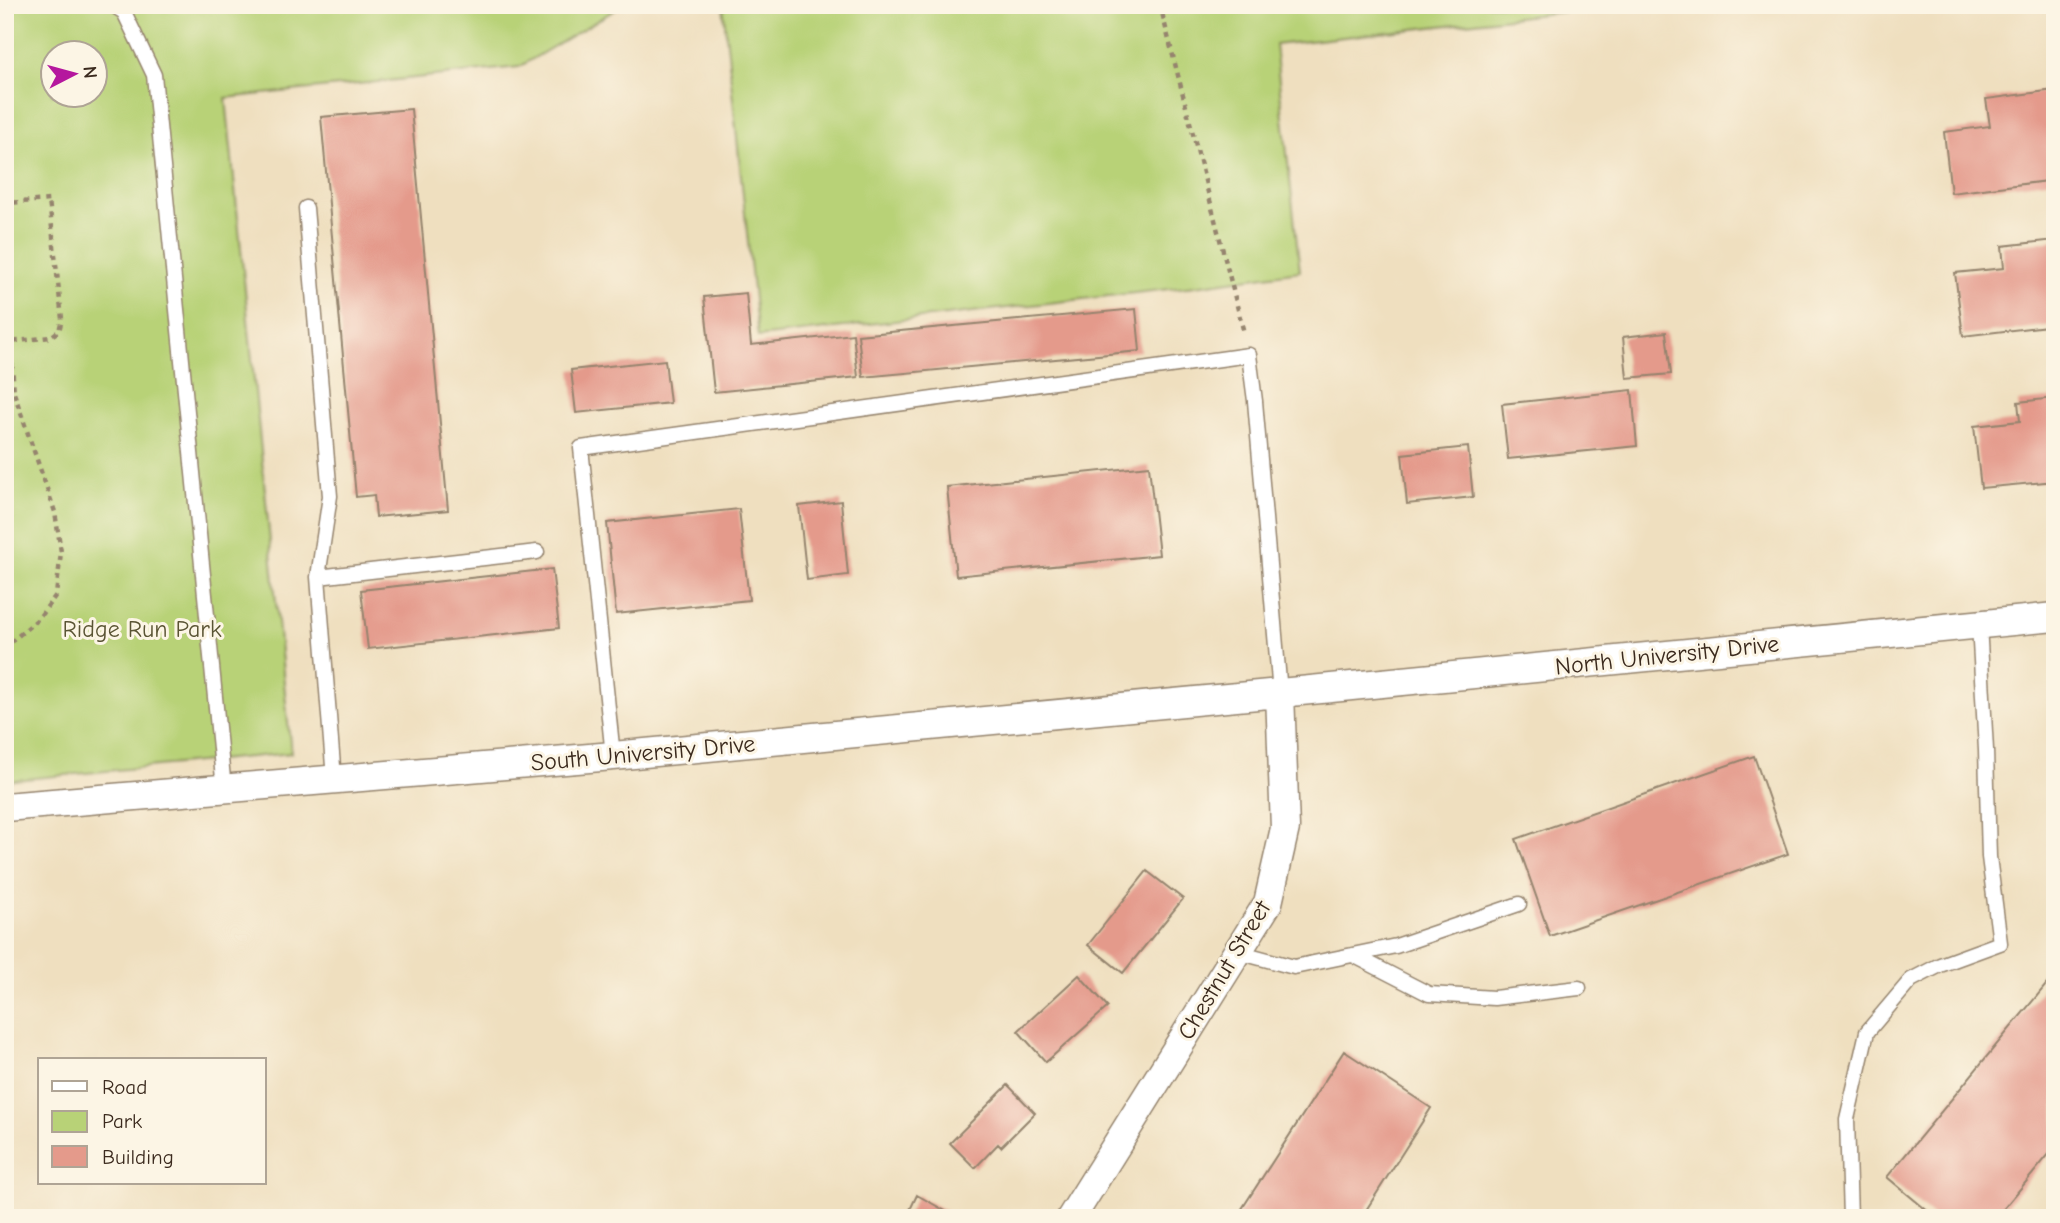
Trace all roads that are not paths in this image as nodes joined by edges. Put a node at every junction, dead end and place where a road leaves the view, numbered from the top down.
1 (113, 5) edge
2 (306, 208) dead end
3 (537, 552) dead end
4 (318, 577) junction
5 (2055, 617) edge
6 (1979, 624) junction
7 (1280, 694) junction
8 (613, 756) junction
9 (334, 779) junction
10 (224, 789) junction
11 (5, 807) edge
12 (1519, 904) dead end
13 (1238, 952) junction
14 (1353, 955) junction
15 (1579, 988) dead end
16 (1071, 1218) edge
17 (1850, 1218) edge

1 - 10 lane
2 - 4 lane
3 - 4 lane
4 - 9 lane
5 - 6 street, North University Drive
6 - 7 street, North University Drive
6 - 17 lane
7 - 8 street, South University Drive
7 - 8 lane
7 - 13 street, Chestnut Street
8 - 9 street, South University Drive
9 - 10 street, South University Drive
10 - 11 street, South University Drive
12 - 14 lane
13 - 14 lane
13 - 16 street, Chestnut Street
14 - 15 lane

